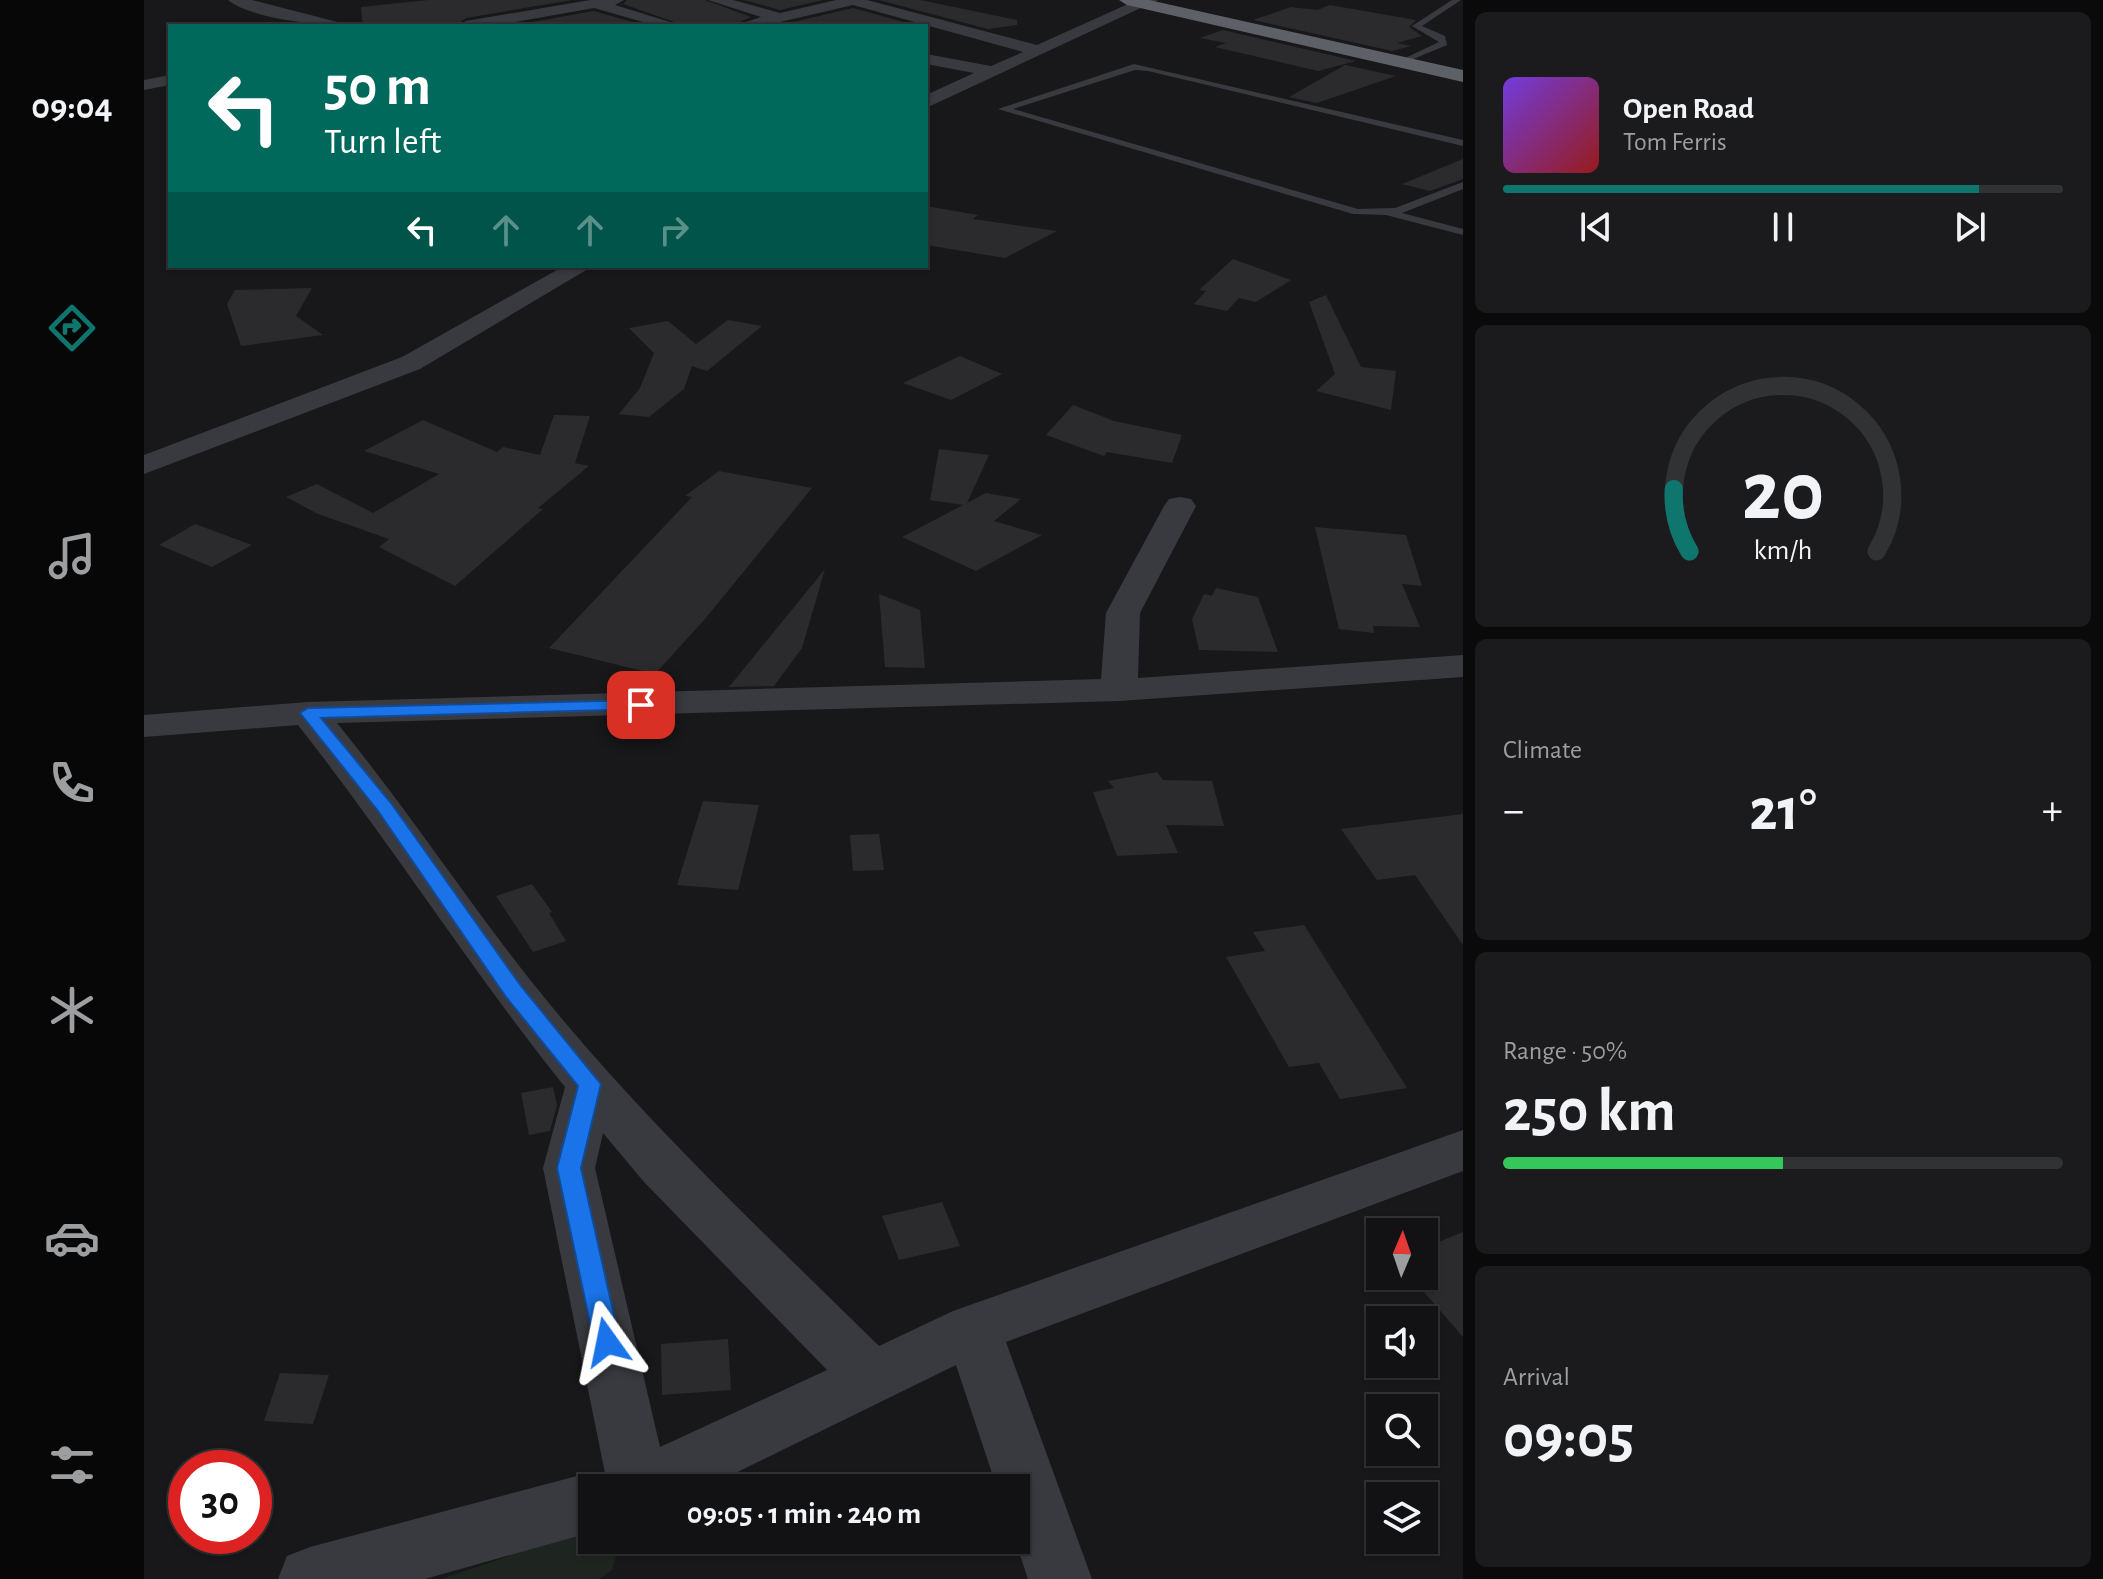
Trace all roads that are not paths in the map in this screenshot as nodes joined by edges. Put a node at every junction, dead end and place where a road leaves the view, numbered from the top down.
1 (236, 0) edge
2 (616, 0) edge
3 (716, 0) edge
4 (851, 0) edge
5 (1161, 0) edge
6 (1457, 0) edge
7 (1139, 1) edge
8 (595, 4) junction
9 (477, 10) dead end
10 (780, 17) junction
11 (506, 19) junction
12 (334, 24) edge
13 (477, 24) edge
14 (524, 24) edge
15 (668, 24) edge
16 (750, 24) edge
17 (806, 24) edge
18 (1039, 51) junction
19 (928, 59) edge
20 (1408, 59) junction
21 (1463, 67) edge
22 (994, 72) junction
23 (1463, 76) edge
24 (168, 80) edge
25 (144, 85) edge
26 (928, 101) edge
27 (1463, 143) edge
28 (1463, 185) edge
29 (1386, 212) junction
30 (1463, 232) edge
31 (577, 268) edge
32 (144, 465) edge
33 (1180, 506) dead end
34 (1463, 666) edge
35 (1119, 690) junction
36 (308, 713) junction
37 (144, 726) edge
38 (590, 1084) junction
39 (1463, 1150) edge
40 (973, 1329) junction
41 (872, 1377) junction
42 (637, 1474) edge
43 (669, 1474) edge
44 (578, 1506) edge
45 (310, 1579) edge
46 (1060, 1579) edge

1 - 12 street
2 - 8 street
3 - 10 street
4 - 10 street
4 - 18 street
5 - 20 highway
6 - 20 lane
7 - 18 street
7 - 20 highway
8 - 11 street
8 - 15 street
9 - 11 street
10 - 16 street
10 - 17 street
11 - 13 street
11 - 14 street
18 - 22 street
19 - 22 street
20 - 21 highway
20 - 23 highway
22 - 26 street
24 - 25 street
27 - 29 lane
28 - 29 lane
29 - 30 lane
31 - 32 street
33 - 35 street
34 - 35 street
35 - 36 street
36 - 37 street
36 - 38 street
38 - 41 street
38 - 42 street
39 - 40 street
40 - 41 street
40 - 46 street
41 - 43 street
44 - 45 street

